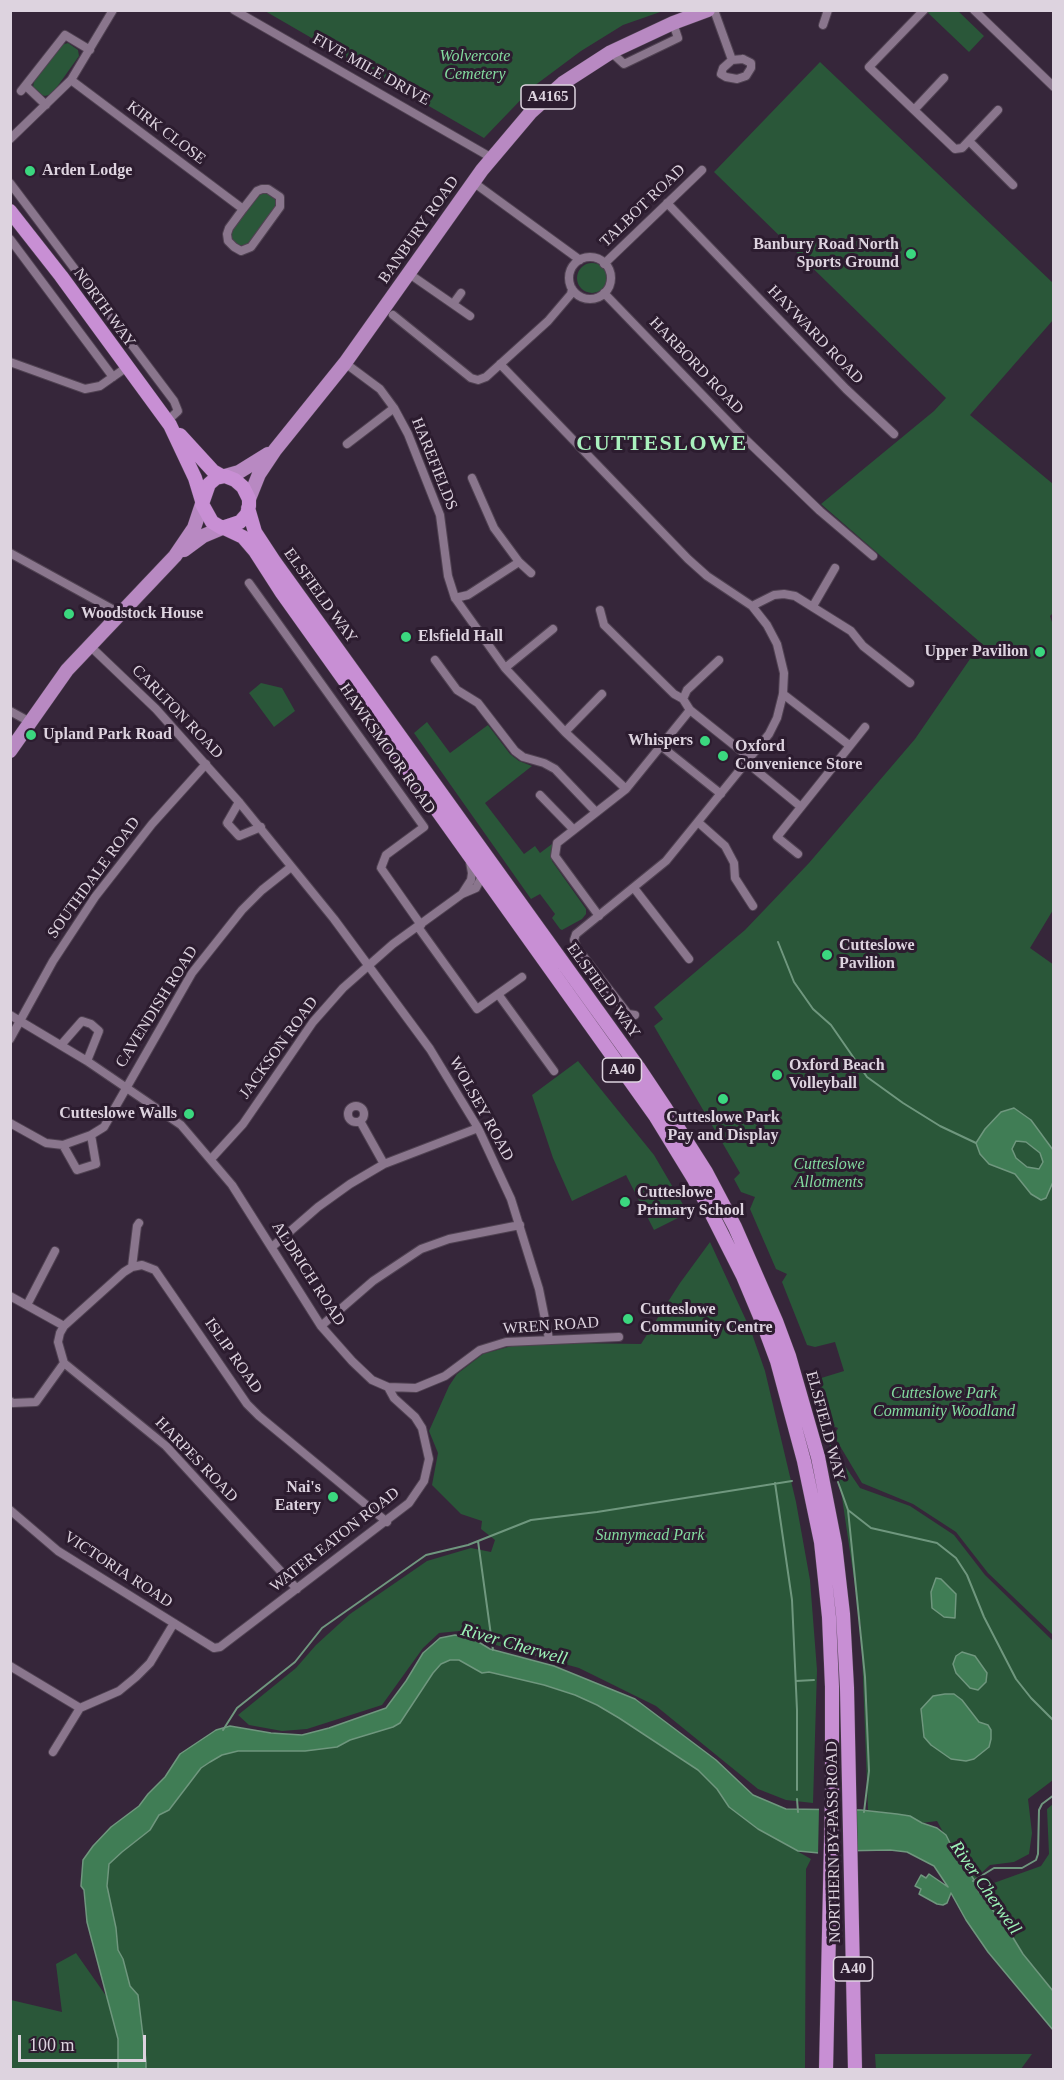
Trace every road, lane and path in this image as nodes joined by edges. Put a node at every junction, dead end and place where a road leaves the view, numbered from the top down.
1 (113, 10) edge
2 (234, 10) edge
3 (708, 10) edge
4 (714, 10) edge
5 (828, 10) edge
6 (924, 10) edge
7 (974, 10) edge
8 (823, 25) dead end
9 (90, 50) junction
10 (732, 60) dead end
11 (944, 78) dead end
12 (71, 80) junction
13 (1053, 87) edge
14 (46, 105) junction
15 (914, 110) junction
16 (998, 110) dead end
17 (10, 138) edge
18 (969, 141) junction
19 (492, 158) junction
20 (702, 170) dead end
21 (473, 182) junction
22 (10, 183) edge
23 (1013, 185) dead end
24 (667, 203) junction
25 (243, 209) junction
26 (10, 211) edge
27 (10, 239) edge
28 (580, 260) junction
29 (604, 264) junction
30 (408, 273) junction
31 (572, 290) junction
32 (461, 293) dead end
33 (604, 293) junction
34 (453, 304) junction
35 (393, 315) dead end
36 (470, 316) dead end
37 (10, 362) edge
38 (345, 363) junction
39 (500, 364) junction
40 (127, 367) junction
41 (113, 377) junction
42 (394, 408) junction
43 (169, 423) junction
44 (894, 434) dead end
45 (347, 444) dead end
46 (275, 450) junction
47 (223, 476) junction
48 (472, 478) dead end
49 (202, 503) junction
50 (249, 504) junction
51 (223, 528) junction
52 (10, 553) edge
53 (175, 556) junction
54 (873, 556) dead end
55 (519, 562) junction
56 (835, 568) dead end
57 (531, 573) dead end
58 (249, 583) dead end
59 (454, 598) junction
60 (752, 606) junction
61 (813, 606) junction
62 (600, 610) dead end
63 (119, 615) junction
64 (553, 629) dead end
65 (90, 645) junction
66 (435, 660) dead end
67 (719, 660) dead end
68 (505, 668) junction
69 (910, 683) dead end
70 (602, 694) dead end
71 (783, 694) junction
72 (683, 699) junction
73 (690, 710) junction
74 (10, 711) edge
75 (30, 722) junction
76 (865, 727) dead end
77 (565, 732) junction
78 (661, 746) junction
79 (849, 746) junction
80 (10, 751) edge
81 (748, 759) junction
82 (206, 764) junction
83 (626, 789) junction
84 (721, 794) junction
85 (540, 795) dead end
86 (239, 802) junction
87 (801, 807) junction
88 (596, 812) junction
89 (699, 823) junction
90 (261, 827) junction
91 (573, 829) junction
92 (798, 854) dead end
93 (469, 856) junction
94 (486, 858) junction
95 (291, 867) junction
96 (483, 876) junction
97 (634, 888) junction
98 (462, 894) junction
99 (753, 906) dead end
100 (599, 916) junction
101 (334, 919) joint
102 (419, 926) junction
103 (689, 959) dead end
104 (367, 965) junction
105 (522, 977) dead end
106 (498, 994) junction
107 (10, 1015) edge
108 (636, 1015) dead end
109 (20, 1021) junction
110 (10, 1039) edge
111 (61, 1045) junction
112 (87, 1061) junction
113 (554, 1071) dead end
114 (127, 1087) junction
115 (360, 1121) dead end
116 (10, 1123) edge
117 (478, 1128) junction
118 (91, 1135) junction
119 (63, 1145) junction
120 (211, 1158) junction
121 (384, 1164) junction
122 (139, 1223) dead end
123 (520, 1225) junction
124 (272, 1247) junction
125 (55, 1251) dead end
126 (132, 1267) junction
127 (10, 1296) edge
128 (27, 1305) junction
129 (64, 1326) junction
130 (321, 1326) junction
131 (619, 1337) dead end
132 (549, 1339) junction
133 (64, 1363) junction
134 (388, 1387) junction
135 (10, 1401) edge
136 (422, 1428) joint
137 (10, 1510) edge
138 (387, 1522) junction
139 (297, 1589) junction
140 (836, 1616) junction
141 (174, 1623) junction
142 (214, 1648) joint
143 (10, 1666) edge
144 (80, 1708) junction
145 (52, 1752) dead end
146 (826, 2070) edge
147 (855, 2070) edge

1 - 9 street
2 - 19 street, FIVE MILE DRIVE
3 - 19 main road, BANBURY ROAD / A4165
4 - 10 street
5 - 8 street
6 - 15 street
7 - 13 street
9 - 12 street
9 - 14 street
11 - 15 street
12 - 14 street
12 - 25 street, KIRK CLOSE
14 - 17 street
15 - 18 street
16 - 18 street
18 - 23 street
19 - 21 main road, BANBURY ROAD / A4165
20 - 24 street, TALBOT ROAD
21 - 28 street
21 - 30 main road, BANBURY ROAD / A4165
22 - 43 street
24 - 29 street, TALBOT ROAD
24 - 44 street, HAYWARD ROAD
25 - 25 street
26 - 40 highway, NORTH WAY
27 - 41 street
28 - 29 street
28 - 31 street
29 - 33 street
30 - 34 street
30 - 38 main road, BANBURY ROAD / A4165
31 - 33 street
31 - 39 street
32 - 34 street
33 - 54 street, HARBORD ROAD
34 - 36 street
35 - 39 street
37 - 41 street
38 - 42 street, HAREFIELDS
38 - 46 main road, BANBURY ROAD / A4165
39 - 60 street
40 - 41 street
40 - 43 highway, NORTH WAY
42 - 45 street
42 - 59 street, HAREFIELDS
43 - 47 highway, NORTH WAY
43 - 49 highway, NORTH WAY
46 - 47 main road, BANBURY ROAD / A4165
46 - 50 main road, BANBURY ROAD / A4165
47 - 49 highway
47 - 50 highway
48 - 55 street
49 - 51 highway
49 - 53 main road
50 - 51 highway
50 - 94 highway, ELSFIELD WAY / A40
51 - 53 main road
51 - 93 highway, ELSFIELD WAY / A40
52 - 63 street
53 - 63 main road
55 - 57 street
55 - 59 street
56 - 61 street
58 - 102 street, HAWKSMOOR ROAD
59 - 68 street, HAREFIELDS
60 - 61 street
60 - 71 street
61 - 69 street
62 - 72 street
63 - 65 main road
64 - 68 street
65 - 75 main road
65 - 82 street, CARLTON ROAD
66 - 88 street
67 - 72 street
68 - 77 street, HAREFIELDS
70 - 77 street
71 - 79 street
71 - 81 street
72 - 73 street
73 - 78 street
73 - 81 street
74 - 75 street
75 - 80 main road
76 - 79 street
77 - 83 street, HAREFIELDS
78 - 83 street
78 - 84 street
79 - 87 street
81 - 84 street
81 - 87 street
82 - 86 street, CARLTON ROAD
82 - 109 street, SOUTHDALE ROAD
83 - 88 street
84 - 89 street
85 - 91 street
86 - 90 street, CARLTON ROAD
86 - 90 street
87 - 92 street
88 - 91 street
89 - 97 street
89 - 99 street
90 - 95 street, CARLTON ROAD
91 - 100 street
93 - 96 highway, ELSFIELD WAY / A40
93 - 98 street
94 - 96 street
94 - 140 highway, ELSFIELD WAY / A40
95 - 101 street, CARLTON ROAD
95 - 114 street, CAVENDISH ROAD
96 - 98 street, JACKSON ROAD
96 - 140 highway, ELSFIELD WAY / A40
97 - 100 street
97 - 103 street
98 - 102 street, JACKSON ROAD
100 - 108 street
101 - 104 street, WOLSEY ROAD
102 - 104 street, JACKSON ROAD
102 - 106 street
104 - 117 street, WOLSEY ROAD
104 - 120 street, JACKSON ROAD
105 - 106 street
106 - 113 street
107 - 109 street, ALDRICH ROAD
109 - 110 street, SOUTHDALE ROAD
109 - 111 street, ALDRICH ROAD
111 - 112 street, ALDRICH ROAD
111 - 112 street
112 - 114 street, ALDRICH ROAD
114 - 118 street, CAVENDISH ROAD
114 - 120 street, ALDRICH ROAD
115 - 121 street
116 - 119 street
117 - 121 street
117 - 123 street, WOLSEY ROAD
118 - 119 street
118 - 119 street
120 - 124 street, ALDRICH ROAD
121 - 124 street
122 - 126 street
123 - 130 street
123 - 132 street, WOLSEY ROAD
124 - 130 street, ALDRICH ROAD
125 - 128 street
126 - 129 street
126 - 138 street, ISLIP ROAD
127 - 128 street
128 - 129 street
129 - 133 street
130 - 134 street, ALDRICH ROAD
131 - 132 street, WREN ROAD
132 - 134 street, WREN ROAD
133 - 135 street
133 - 139 street, HARPES ROAD
134 - 136 street, ALDRICH ROAD
136 - 138 street, WATER EATON ROAD
137 - 141 street, VICTORIA ROAD
138 - 139 street, WATER EATON ROAD
139 - 142 street, WATER EATON ROAD
140 - 146 highway, NORTHERN BY-PASS ROAD / A40
140 - 147 highway, NORTHERN BY-PASS ROAD / A40
141 - 142 street, VICTORIA ROAD
141 - 144 street
143 - 144 street
144 - 145 street

